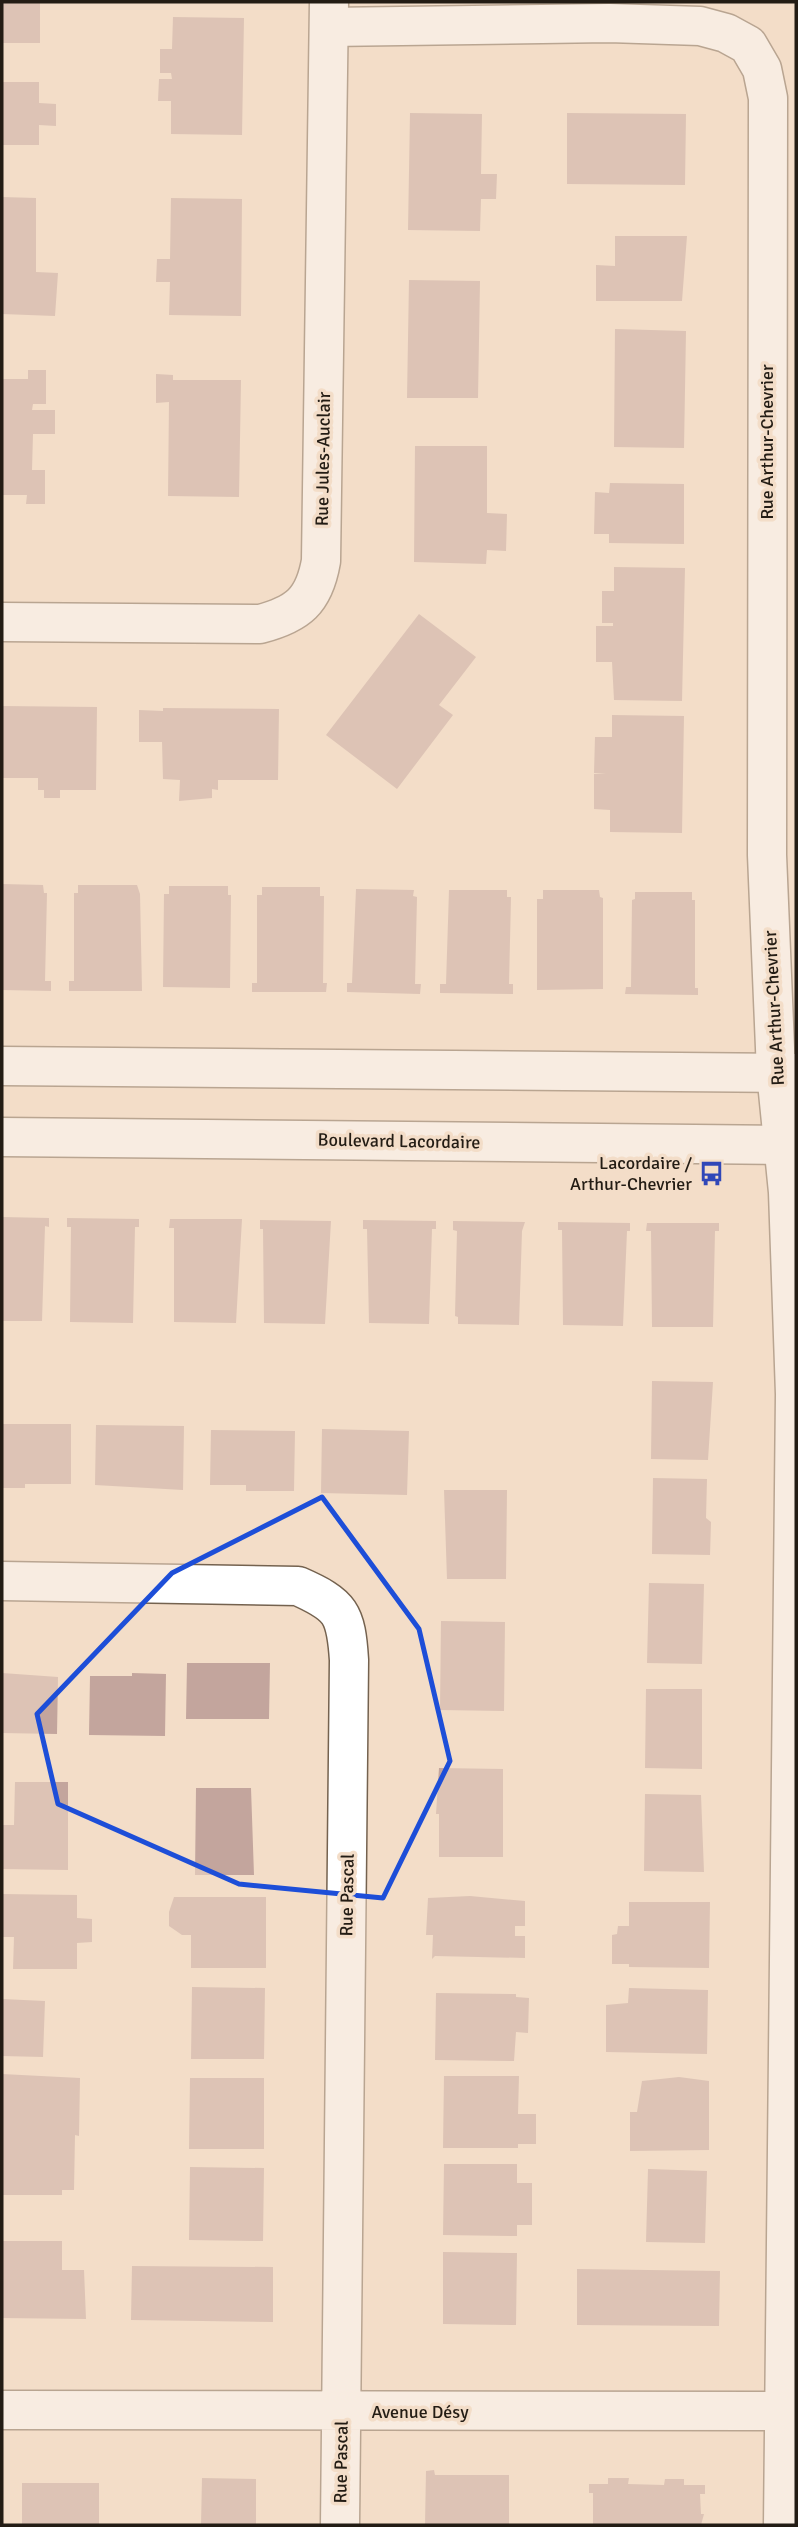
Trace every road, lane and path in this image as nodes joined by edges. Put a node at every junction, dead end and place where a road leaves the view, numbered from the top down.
1 (329, 14) edge
2 (2, 622) edge
3 (781, 639) edge
4 (2, 1066) edge
5 (786, 1072) edge
6 (2, 1137) edge
7 (790, 1145) edge
8 (2, 1581) edge
9 (795, 1585) edge
10 (2, 2410) edge
11 (791, 2411) edge
12 (342, 2412) junction
13 (340, 2525) edge
14 (783, 2525) edge

1 - 2 street, Rue Jules-Auclair
1 - 3 street, Rue Arthur-Chevrier
3 - 5 street, Rue Arthur-Chevrier
4 - 5 street
5 - 7 street, Rue Arthur-Chevrier
6 - 7 street, Boulevard Lacordaire
7 - 9 street, Rue Arthur-Chevrier
8 - 12 street, Rue Pascal
9 - 11 street, Rue Arthur-Chevrier
10 - 12 street, Avenue Désy
11 - 12 street, Avenue Désy
11 - 14 street, Rue Arthur-Chevrier
12 - 13 street, Rue Pascal

